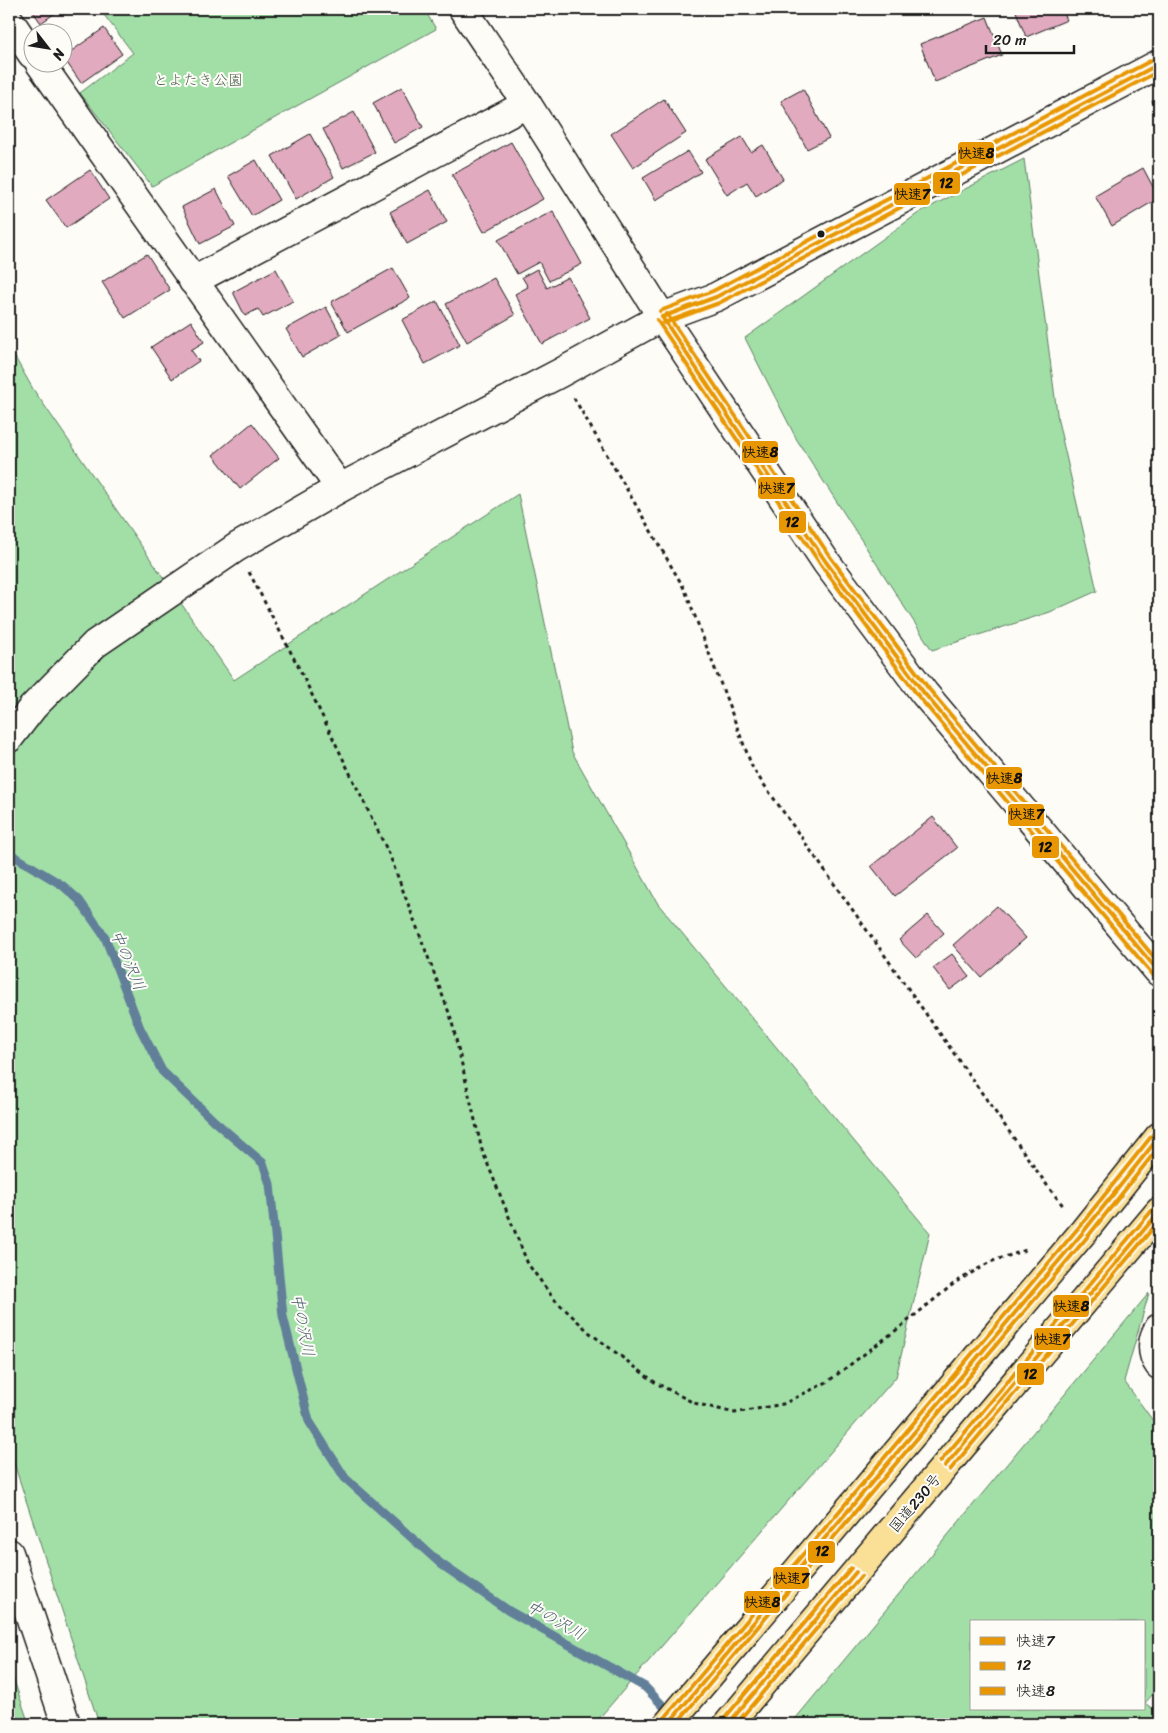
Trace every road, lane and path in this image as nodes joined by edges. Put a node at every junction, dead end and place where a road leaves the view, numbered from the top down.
1 (463, 9) edge
2 (9, 20) edge
3 (22, 39) edge
4 (1159, 64) edge
5 (46, 72) edge
6 (527, 104) junction
7 (193, 281) junction
8 (662, 317) junction
9 (560, 373) junction
10 (340, 488) junction
11 (237, 547) junction
12 (9, 738) edge
13 (1159, 972) edge
14 (1159, 1137) edge
15 (1159, 1212) edge
16 (1084, 1232) junction
17 (1029, 1249) dead end
18 (1159, 1328) edge
19 (1159, 1365) edge
20 (9, 1553) edge
21 (66, 1724) edge
22 (668, 1724) edge
23 (728, 1724) edge

1 - 6 street
2 - 3 street
4 - 8 street
5 - 7 street
6 - 7 street
6 - 8 street
7 - 10 street
8 - 9 street
8 - 13 street
9 - 10 street
9 - 16 path
10 - 11 street
11 - 12 street
11 - 17 path
14 - 16 highway
15 - 23 highway, 国道230号
16 - 22 highway
18 - 19 street
20 - 21 street

